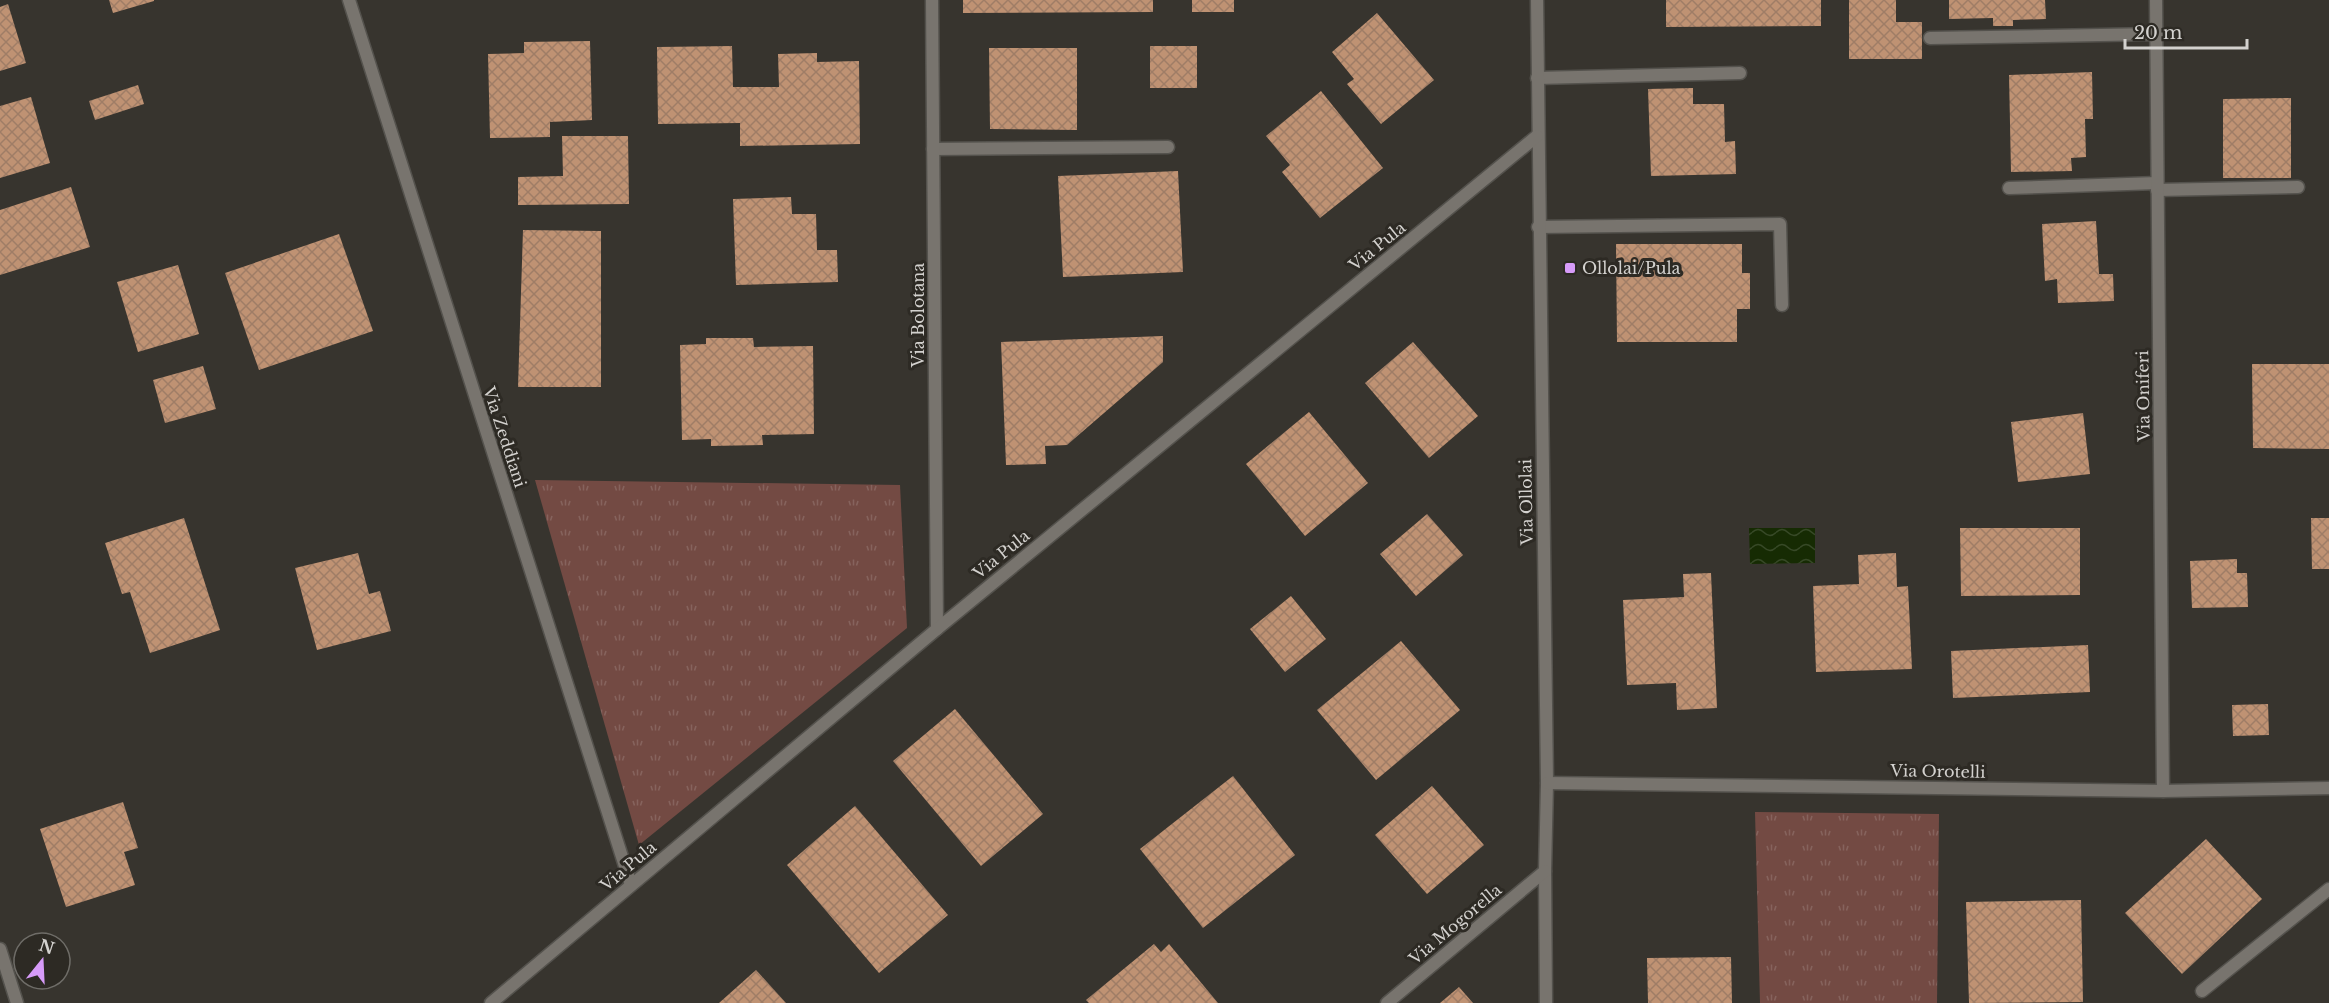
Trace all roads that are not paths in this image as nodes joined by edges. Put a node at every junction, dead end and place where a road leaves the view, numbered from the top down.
1 (349, 0) edge
2 (932, 0) edge
3 (1537, 0) edge
4 (2156, 0) edge
5 (2156, 34) junction
6 (1930, 38) dead end
7 (1740, 73) dead end
8 (1537, 78) junction
9 (1537, 136) junction
10 (1168, 147) dead end
11 (933, 149) junction
12 (2157, 187) junction
13 (2298, 187) dead end
14 (2009, 188) dead end
15 (1538, 227) junction
16 (1782, 305) dead end
17 (937, 629) junction
18 (1548, 783) junction
19 (2329, 788) edge
20 (2163, 791) junction
21 (1545, 871) junction
22 (631, 885) junction
23 (2329, 889) edge
24 (0, 949) edge
25 (2202, 991) dead end
26 (17, 1003) edge
27 (491, 1003) edge
28 (1387, 1003) edge
29 (1546, 1003) edge

1 - 22 street, Via Zeddiani
2 - 11 street, Via Bolotana
3 - 8 street, Via Ollolai
4 - 5 street, Via Oniferi
5 - 6 street
5 - 12 street, Via Oniferi
7 - 8 street
8 - 9 street, Via Ollolai
9 - 15 street, Via Ollolai
9 - 17 street, Via Pula
10 - 11 street
11 - 17 street, Via Bolotana
12 - 13 street
12 - 14 street
12 - 20 street, Via Oniferi
15 - 16 street
15 - 18 street, Via Ollolai
17 - 22 street, Via Pula
18 - 20 street, Via Orotelli
18 - 21 street, Via Ollolai
19 - 20 street, Via Orotelli
21 - 28 street, Via Mogorella
21 - 29 street, Via Ollolai
22 - 27 street, Via Pula
23 - 25 street
24 - 26 street

